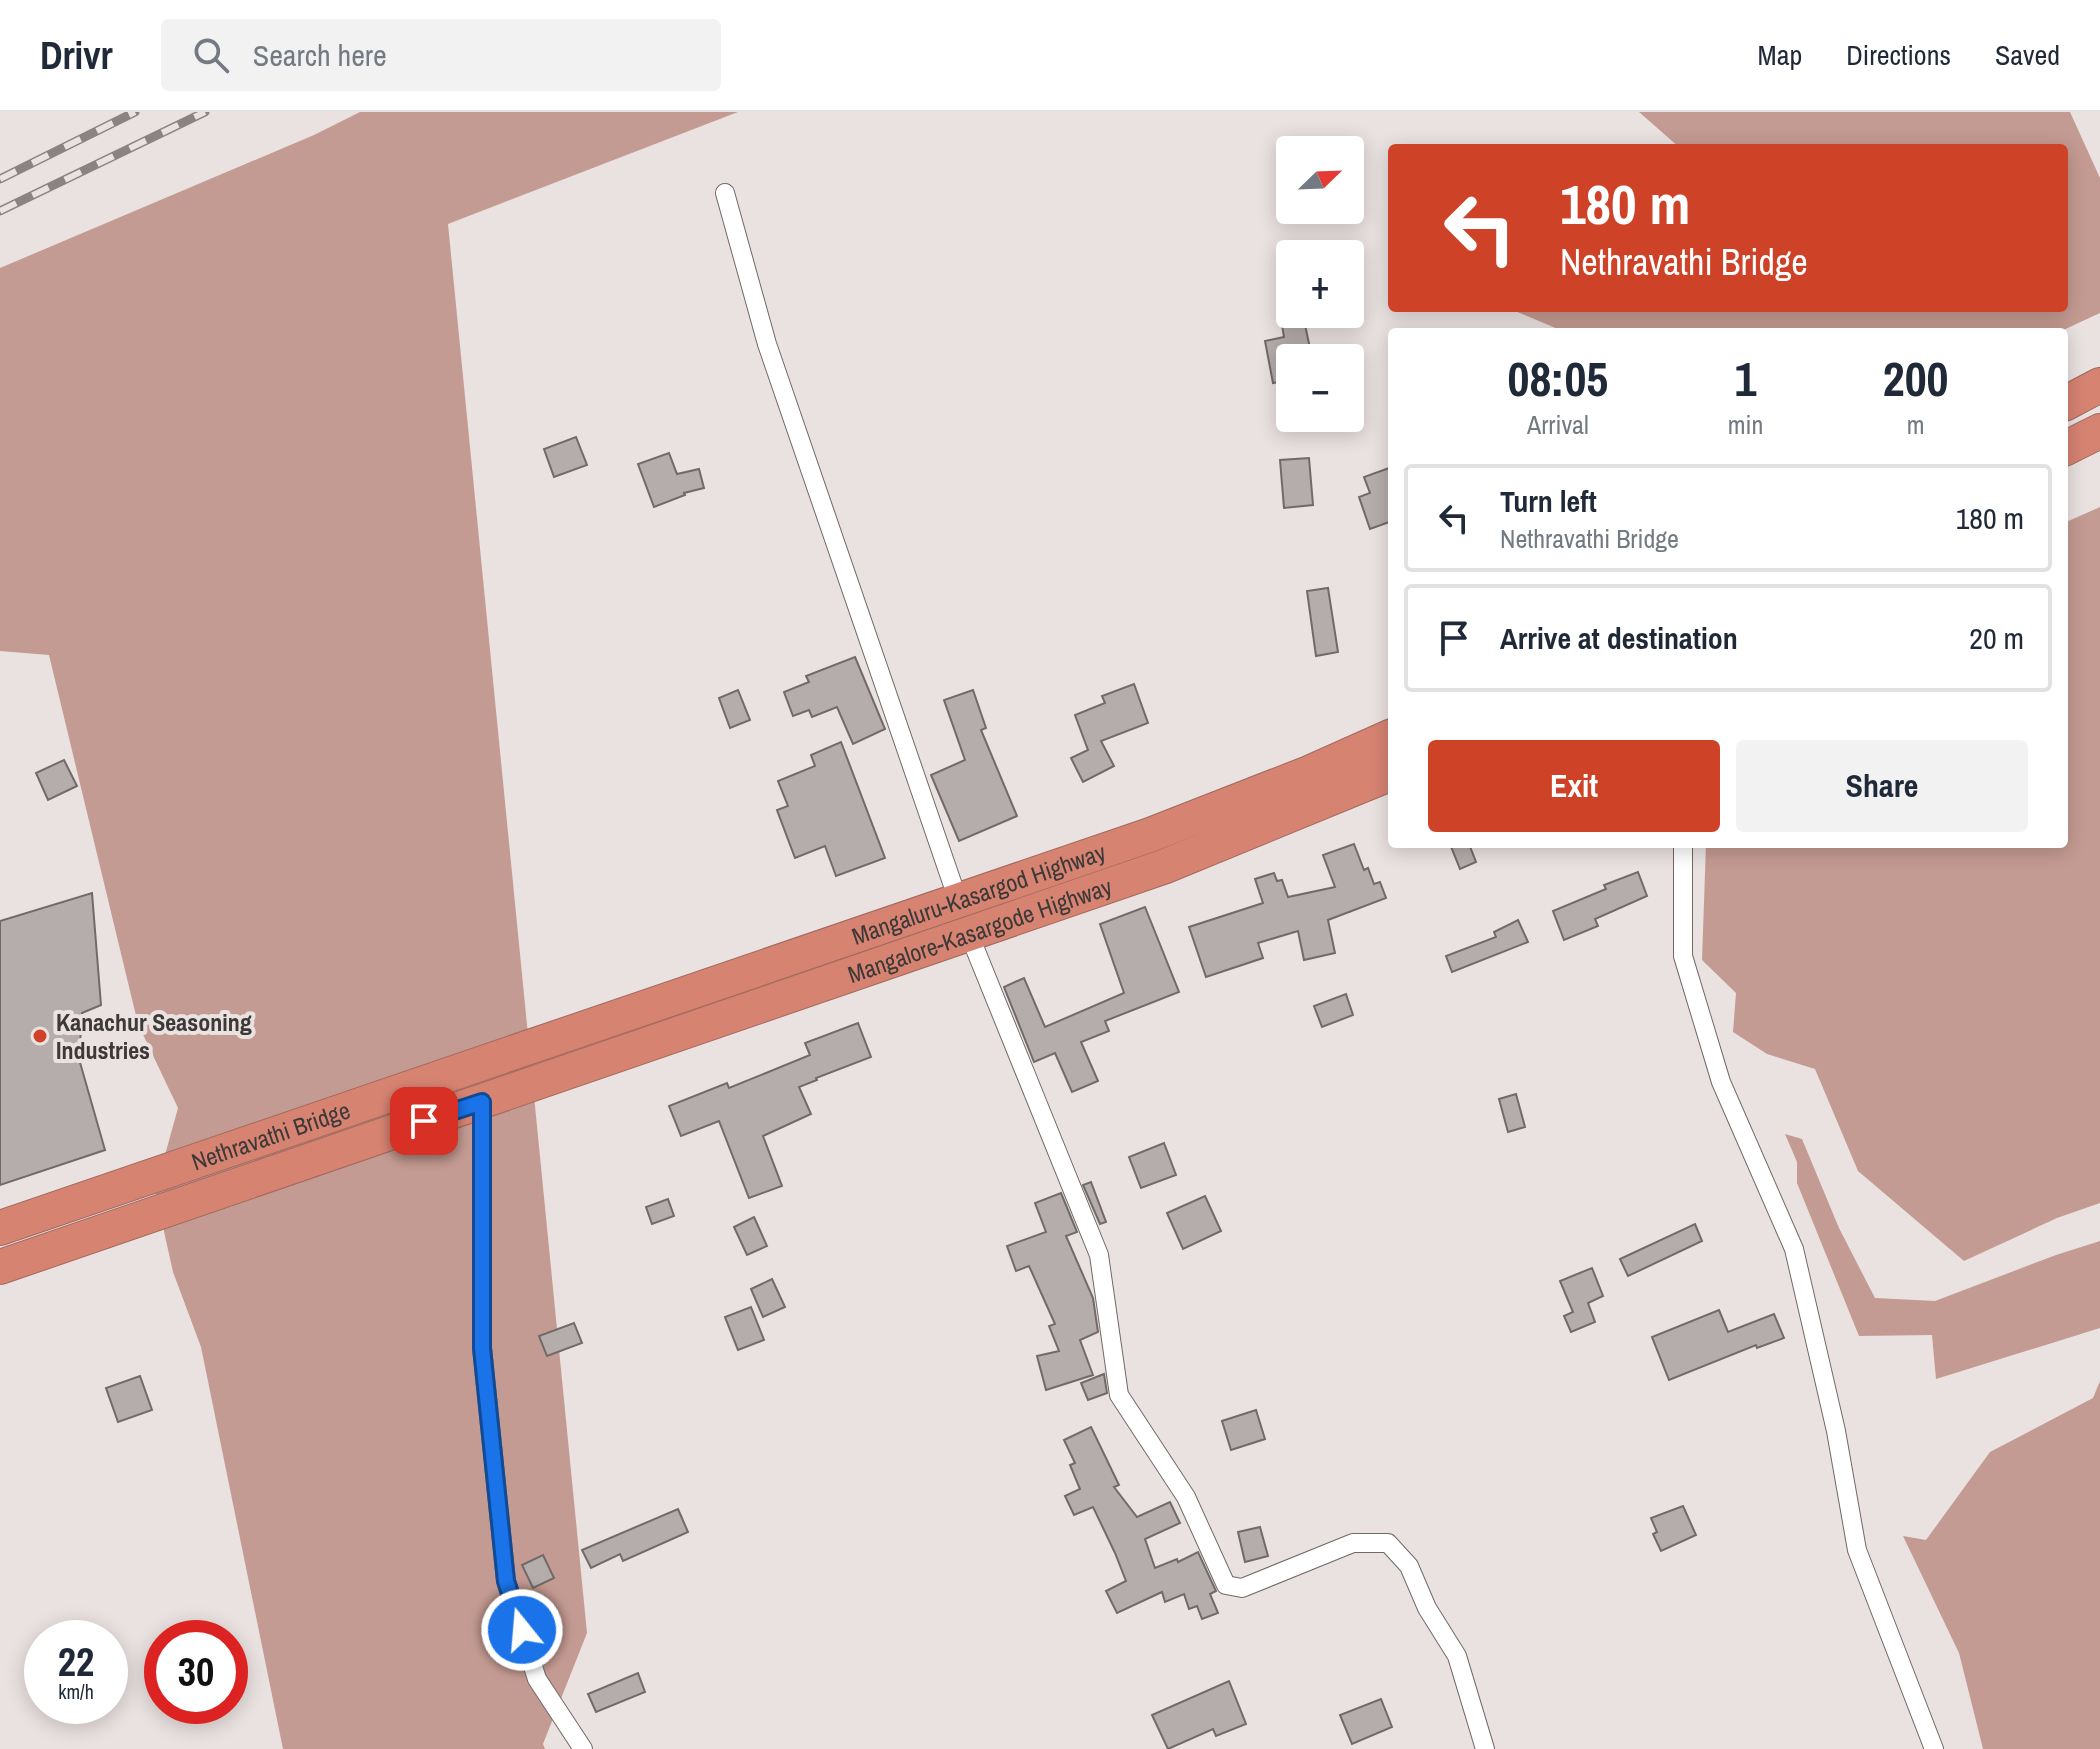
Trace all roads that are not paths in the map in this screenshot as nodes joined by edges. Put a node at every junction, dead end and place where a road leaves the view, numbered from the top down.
1 (725, 193) dead end
2 (2100, 385) edge
3 (2068, 402) edge
4 (2100, 431) edge
5 (2068, 447) edge
6 (1388, 738) edge
7 (1388, 775) edge
8 (1683, 848) edge
9 (958, 900) junction
10 (969, 934) junction
11 (561, 1035) joint
12 (563, 1074) joint
13 (482, 1102) junction
14 (0, 1228) edge
15 (0, 1267) edge
16 (583, 1749) edge
17 (1485, 1749) edge
18 (1934, 1749) edge

1 - 9 street
2 - 3 highway
4 - 5 highway
6 - 9 highway, Mangaluru-Kasargod Highway
7 - 10 highway, Mangalore-Kasargode Highway
8 - 18 street
9 - 11 highway, Mangaluru-Kasargod Highway
10 - 12 highway, Mangalore-Kasargode Highway
10 - 17 street
11 - 14 highway, Nethravathi Bridge
12 - 13 highway, Nethravathi Bridge
13 - 15 highway, Nethravathi Bridge
13 - 16 street

